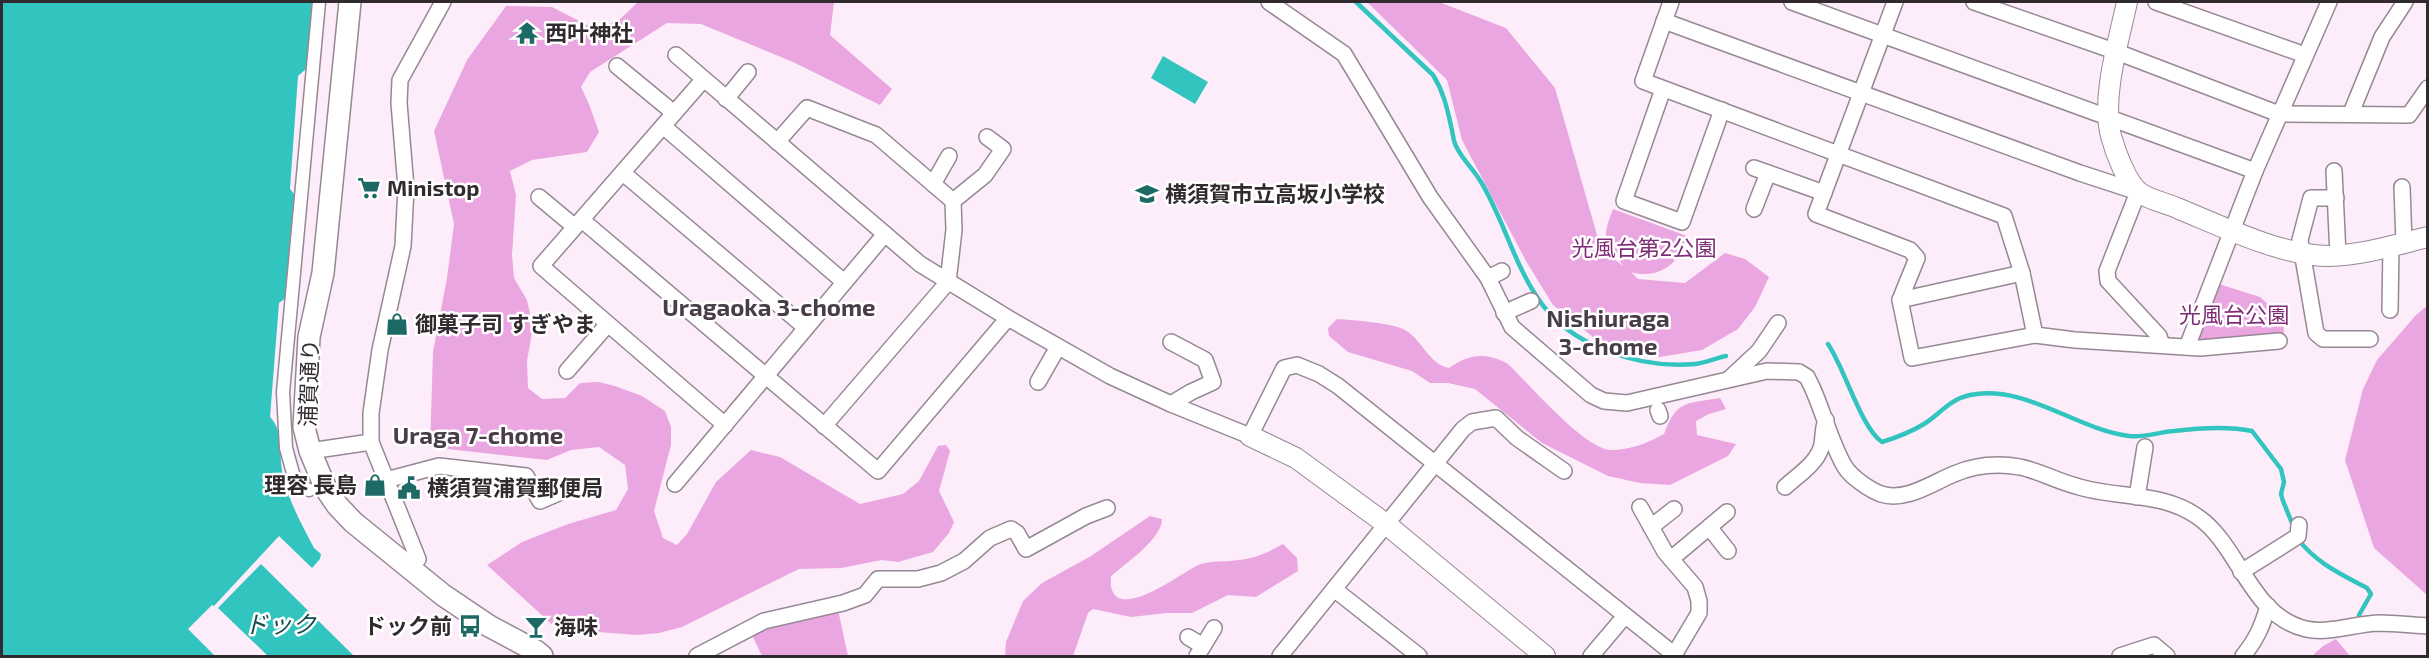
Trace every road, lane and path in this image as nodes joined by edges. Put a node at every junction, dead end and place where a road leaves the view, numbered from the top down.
1 (319, 2) edge
2 (350, 2) edge
3 (444, 2) edge
4 (1269, 2) edge
5 (1671, 2) edge
6 (1792, 2) edge
7 (1895, 2) edge
8 (1974, 2) edge
9 (2127, 2) edge
10 (2156, 2) edge
11 (2329, 2) edge
12 (2405, 2) edge
13 (1664, 21) junction
14 (1883, 34) junction
15 (2117, 52) junction
16 (676, 55) dead end
17 (2305, 55) junction
18 (617, 66) dead end
19 (748, 72) dead end
20 (703, 80) junction
21 (2427, 88) edge
22 (1664, 89) junction
23 (1861, 94) junction
24 (726, 99) junction
25 (1722, 110) junction
26 (674, 113) junction
27 (2351, 113) junction
28 (2279, 114) junction
29 (2109, 117) junction
30 (663, 126) junction
31 (987, 137) dead end
32 (777, 142) junction
33 (1839, 153) junction
34 (949, 156) dead end
35 (2255, 171) junction
36 (2334, 171) dead end
37 (623, 173) junction
38 (933, 184) junction
39 (2402, 187) dead end
40 (2138, 192) junction
41 (1824, 193) junction
42 (538, 197) dead end
43 (2336, 198) junction
44 (953, 201) junction
45 (1754, 209) dead end
46 (578, 224) junction
47 (2230, 231) junction
48 (885, 234) junction
49 (2427, 237) edge
50 (2397, 244) junction
51 (2300, 252) junction
52 (2338, 255) junction
53 (2022, 273) junction
54 (844, 282) junction
55 (948, 282) junction
56 (1900, 300) junction
57 (1532, 302) dead end
58 (2390, 310) dead end
59 (1504, 313) junction
60 (1008, 318) junction
61 (608, 324) junction
62 (1778, 324) dead end
63 (806, 328) junction
64 (2036, 335) junction
65 (2370, 339) dead end
66 (2279, 341) dead end
67 (1171, 342) dead end
68 (2162, 345) junction
69 (1058, 347) junction
70 (2187, 347) junction
71 (567, 371) dead end
72 (766, 376) junction
73 (1729, 379) junction
74 (1038, 382) dead end
75 (1171, 404) junction
76 (1826, 420) junction
77 (725, 425) junction
78 (824, 426) junction
79 (1250, 436) junction
80 (371, 442) junction
81 (2145, 447) dead end
82 (310, 451) junction
83 (1436, 463) junction
84 (1564, 471) dead end
85 (386, 480) junction
86 (675, 484) dead end
87 (1785, 487) dead end
88 (570, 488) dead end
89 (309, 490) dead end
90 (2137, 497) junction
91 (1640, 507) dead end
92 (1107, 508) dead end
93 (1674, 509) dead end
94 (1727, 512) dead end
95 (1386, 524) junction
96 (2299, 525) dead end
97 (1651, 527) junction
98 (1709, 527) junction
99 (1728, 551) dead end
100 (1671, 559) junction
101 (410, 569) junction
102 (2241, 572) junction
103 (1334, 589) junction
104 (2268, 606) junction
105 (1624, 617) junction
106 (2427, 626) edge
107 (1214, 628) dead end
108 (1188, 637) dead end
109 (1200, 651) edge
110 (1289, 654) edge
111 (1675, 656) edge
112 (542, 657) edge
113 (697, 657) edge
114 (1419, 657) edge
115 (1545, 657) edge
116 (1591, 657) edge
117 (2120, 657) edge
118 (2168, 657) edge
119 (2242, 657) edge

1 - 89 street
2 - 82 main road, 浦賀通り
3 - 80 street
4 - 59 street
5 - 13 street
6 - 14 street
7 - 14 street
8 - 15 street
9 - 15 street
10 - 17 street
11 - 17 street
12 - 27 street
13 - 22 street
13 - 23 street
14 - 23 street
14 - 29 street
15 - 28 street
15 - 29 street
16 - 20 street
17 - 28 street
18 - 26 street
19 - 24 street
20 - 24 street
20 - 26 street
21 - 27 street
22 - 25 street
22 - 25 street
23 - 33 street
23 - 40 street
24 - 32 street
25 - 33 street
26 - 30 street
27 - 28 street
28 - 35 street
29 - 35 street
29 - 40 street
30 - 37 street
30 - 54 street
31 - 44 street
32 - 38 street
32 - 48 street
33 - 41 street
33 - 53 street
34 - 38 street
35 - 47 street
36 - 43 street
37 - 46 street
37 - 63 street
38 - 44 street
39 - 50 street
40 - 47 street
40 - 68 street
41 - 45 street
41 - 56 street
42 - 46 street
43 - 51 street
43 - 52 street
44 - 55 street
46 - 61 street
46 - 72 street
47 - 51 street
47 - 70 street
48 - 54 street
48 - 55 street
49 - 50 street
50 - 52 street
50 - 58 street
51 - 52 street
51 - 65 street
53 - 56 street
53 - 64 street
54 - 63 street
55 - 60 street
55 - 78 street
56 - 64 street
57 - 59 street
59 - 73 street
60 - 69 street
60 - 78 street
61 - 71 street
61 - 77 street
62 - 73 street
63 - 72 street
64 - 68 street
66 - 70 street
67 - 75 street
68 - 70 street
69 - 74 street
69 - 75 street
72 - 77 street
72 - 78 street
73 - 76 street
75 - 79 street
76 - 87 street
76 - 90 street
77 - 86 street
79 - 83 street
79 - 95 street
80 - 82 street
80 - 85 street
81 - 90 street
82 - 101 main road, 浦賀通り
83 - 84 street
83 - 95 street
83 - 105 street
85 - 88 street
85 - 101 street
90 - 102 street
91 - 97 street
92 - 113 street
93 - 97 street
94 - 98 street
95 - 103 street
95 - 115 street
96 - 102 street
97 - 100 street
98 - 99 street
98 - 100 street
100 - 111 street
101 - 112 main road, 浦賀通り
102 - 104 street
103 - 110 street
103 - 114 street
104 - 106 street
104 - 119 street
105 - 111 street
105 - 116 street
107 - 109 street
108 - 109 street
117 - 118 street

